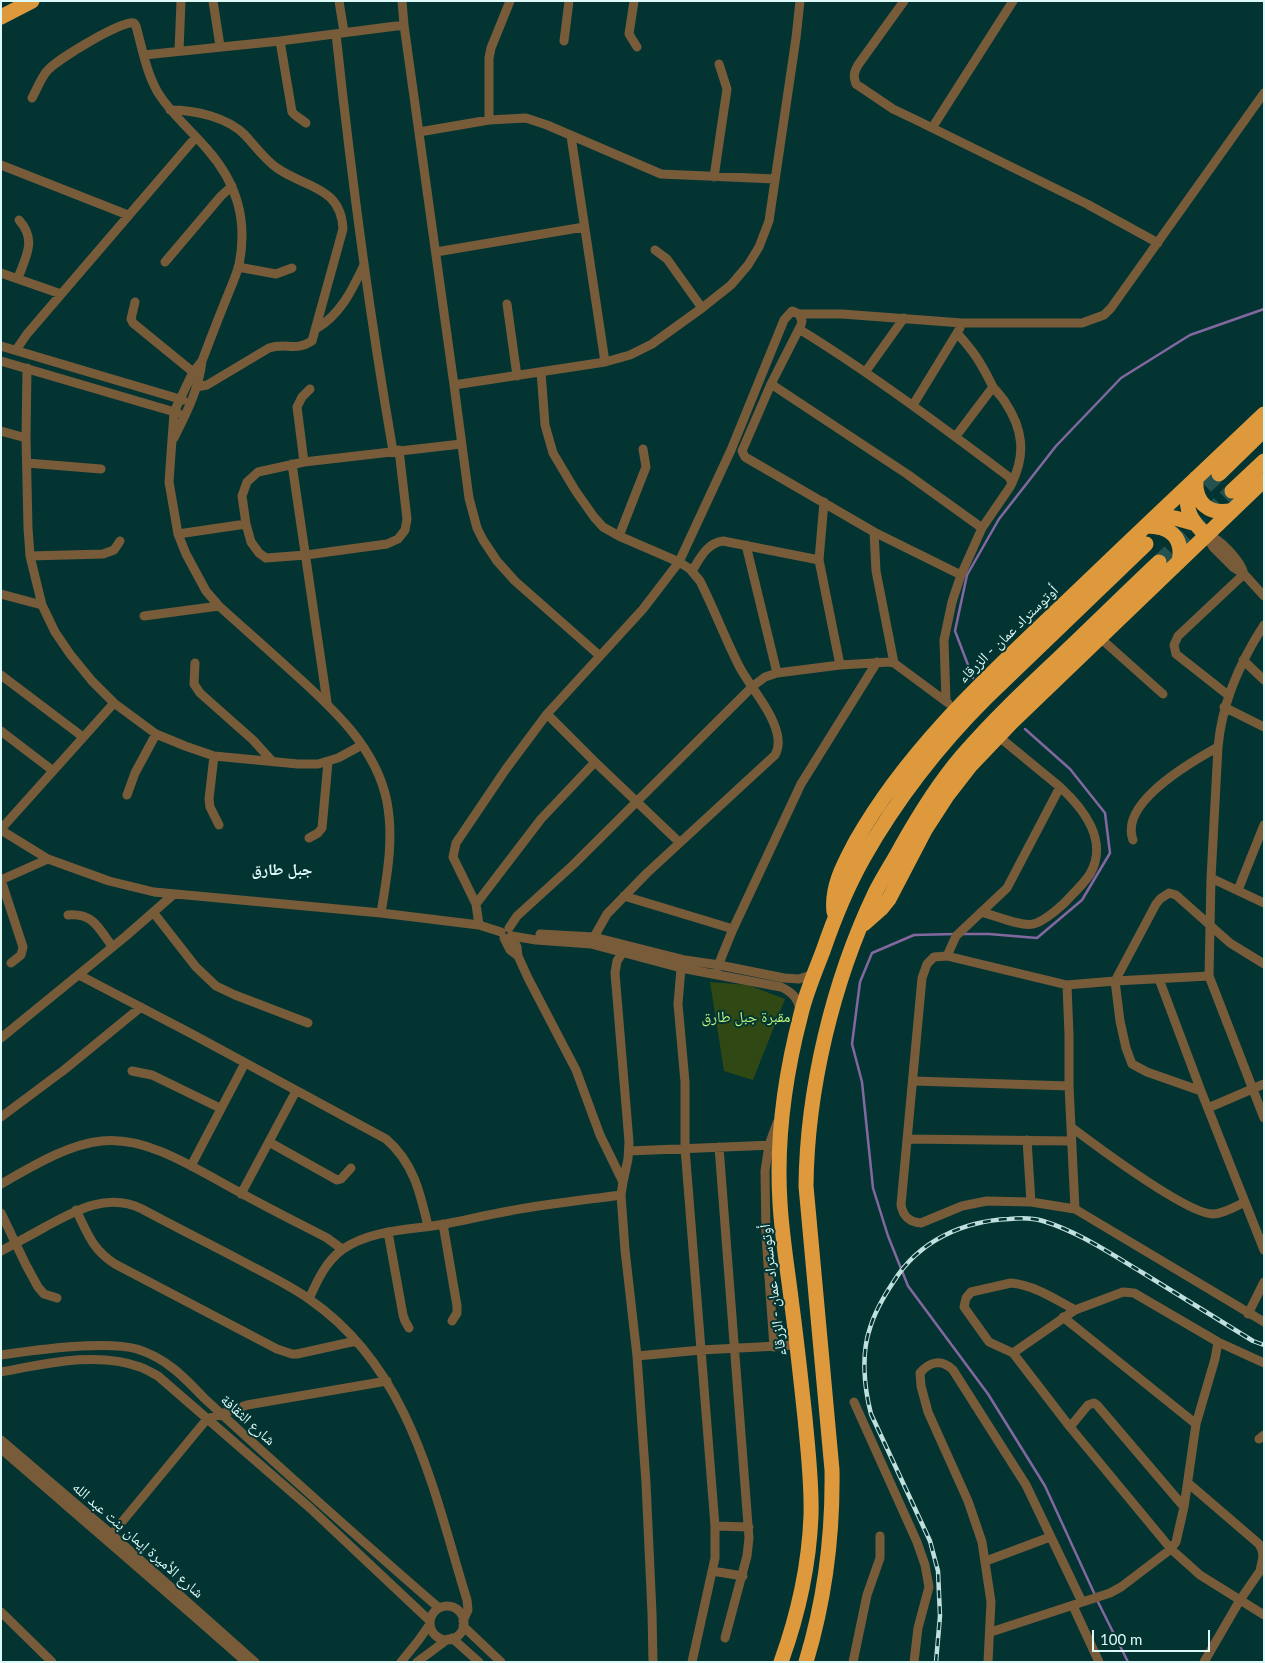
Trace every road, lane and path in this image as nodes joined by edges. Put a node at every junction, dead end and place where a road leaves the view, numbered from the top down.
1 (32, 1) edge
2 (181, 1) edge
3 (213, 1) edge
4 (339, 1) edge
5 (402, 1) edge
6 (510, 1) edge
7 (569, 1) edge
8 (634, 1) edge
9 (800, 1) edge
10 (904, 1) edge
11 (1013, 1) edge
12 (1, 17) edge
13 (404, 24) junction
14 (340, 33) junction
15 (280, 41) junction
16 (564, 41) dead end
17 (220, 46) junction
18 (637, 47) dead end
19 (179, 51) junction
20 (144, 55) junction
21 (719, 64) dead end
22 (1264, 93) edge
23 (32, 98) dead end
24 (170, 110) junction
25 (490, 120) junction
26 (306, 123) dead end
27 (932, 128) junction
28 (419, 132) junction
29 (571, 136) junction
30 (196, 137) junction
31 (1, 165) edge
32 (714, 177) junction
33 (775, 179) junction
34 (232, 186) junction
35 (128, 215) junction
36 (19, 220) dead end
37 (584, 227) junction
38 (1158, 243) junction
39 (655, 250) dead end
40 (436, 252) junction
41 (165, 262) dead end
42 (364, 264) junction
43 (238, 267) junction
44 (292, 268) dead end
45 (1, 273) edge
46 (18, 278) junction
47 (61, 294) junction
48 (135, 302) dead end
49 (507, 304) dead end
50 (702, 308) junction
51 (799, 314) junction
52 (904, 318) junction
53 (962, 323) junction
54 (316, 329) junction
55 (799, 329) junction
56 (957, 332) junction
57 (1, 346) edge
58 (16, 350) junction
59 (1, 361) edge
60 (605, 362) junction
61 (27, 368) junction
62 (541, 372) junction
63 (866, 372) junction
64 (197, 373) junction
65 (517, 376) junction
66 (771, 384) junction
67 (454, 385) junction
68 (196, 387) junction
69 (994, 387) junction
70 (310, 389) dead end
71 (180, 398) junction
72 (191, 402) junction
73 (913, 404) junction
74 (174, 412) junction
75 (1264, 414) edge
76 (185, 415) junction
77 (1264, 430) edge
78 (1, 431) edge
79 (956, 436) junction
80 (26, 438) junction
81 (171, 444) junction
82 (461, 444) junction
83 (643, 449) dead end
84 (396, 451) junction
85 (1264, 461) edge
86 (304, 462) junction
87 (27, 463) junction
88 (292, 464) junction
89 (101, 469) dead end
90 (1219, 474) tunnel mouth
91 (1264, 480) edge
92 (1191, 482) junction
93 (1012, 483) junction
94 (1232, 491) tunnel mouth
95 (824, 502) junction
96 (1233, 510) junction
97 (1151, 521) junction
98 (1193, 523) junction
99 (246, 524) junction
100 (982, 528) junction
101 (874, 532) junction
102 (178, 534) junction
103 (1206, 535) junction
104 (618, 536) junction
105 (120, 541) dead end
106 (1146, 544) dead end
107 (746, 545) junction
108 (306, 555) junction
109 (30, 556) junction
110 (819, 560) junction
111 (678, 562) junction
112 (1159, 562) tunnel mouth
113 (1179, 562) junction
114 (692, 571) junction
115 (1244, 574) junction
116 (960, 575) junction
117 (1, 594) edge
118 (1264, 596) edge
119 (42, 606) junction
120 (219, 606) junction
121 (144, 616) dead end
122 (1264, 625) edge
123 (1100, 637) junction
124 (600, 656) junction
125 (1243, 660) junction
126 (195, 662) dead end
127 (877, 662) junction
128 (894, 663) junction
129 (840, 665) junction
130 (777, 673) junction
131 (1, 675) edge
132 (1264, 680) edge
133 (752, 686) junction
134 (1163, 694) dead end
135 (1228, 695) junction
136 (327, 702) junction
137 (114, 703) junction
138 (951, 705) junction
139 (1224, 707) junction
140 (547, 714) junction
141 (1264, 727) edge
142 (1, 731) edge
143 (156, 734) junction
144 (998, 736) junction
145 (83, 737) junction
146 (362, 745) junction
147 (1218, 747) junction
148 (214, 756) junction
149 (272, 761) junction
150 (328, 762) junction
151 (595, 762) junction
152 (52, 770) junction
153 (1060, 788) junction
154 (127, 795) dead end
155 (881, 800) junction
156 (637, 801) junction
157 (894, 809) junction
158 (219, 825) dead end
159 (1264, 825) edge
160 (920, 826) junction
161 (1, 829) edge
162 (309, 838) dead end
163 (1132, 840) dead end
164 (679, 842) junction
165 (48, 859) junction
166 (1211, 878) junction
167 (1, 880) edge
168 (1238, 890) junction
169 (174, 894) junction
170 (624, 896) junction
171 (1264, 903) edge
172 (476, 904) junction
173 (154, 912) junction
174 (981, 912) junction
175 (382, 913) junction
176 (68, 915) dead end
177 (835, 917) junction
178 (480, 925) junction
179 (1211, 926) junction
180 (733, 929) junction
181 (508, 934) junction
182 (594, 937) junction
183 (112, 946) junction
184 (623, 952) junction
185 (947, 956) junction
186 (11, 963) dead end
187 (1264, 964) edge
188 (681, 968) junction
189 (717, 969) junction
190 (814, 974) junction
191 (79, 975) junction
192 (1209, 976) junction
193 (1160, 980) junction
194 (1115, 981) junction
195 (1067, 985) junction
196 (141, 1007) junction
197 (801, 1013) junction
198 (308, 1022) dead end
199 (6, 1030) edge
200 (1, 1038) edge
201 (245, 1063) junction
202 (132, 1071) dead end
203 (914, 1081) junction
204 (1264, 1084) edge
205 (1068, 1086) junction
206 (1252, 1089) junction
207 (296, 1090) junction
208 (1201, 1091) junction
209 (220, 1108) junction
210 (1208, 1108) junction
211 (1, 1117) edge
212 (1264, 1118) edge
213 (1071, 1127) junction
214 (908, 1139) junction
215 (1027, 1140) junction
216 (1071, 1141) junction
217 (269, 1142) junction
218 (774, 1145) junction
219 (719, 1147) junction
220 (685, 1148) junction
221 (629, 1151) junction
222 (191, 1166) junction
223 (351, 1168) dead end
224 (623, 1182) junction
225 (1, 1184) edge
226 (241, 1194) junction
227 (621, 1194) junction
228 (1031, 1202) junction
229 (1245, 1202) junction
230 (1075, 1209) junction
231 (76, 1210) junction
232 (1, 1213) edge
233 (443, 1224) junction
234 (428, 1226) junction
235 (388, 1232) junction
236 (16, 1242) junction
237 (342, 1249) junction
238 (1264, 1250) edge
239 (1, 1251) edge
240 (1264, 1282) edge
241 (57, 1298) dead end
242 (309, 1298) junction
243 (1074, 1310) junction
244 (1248, 1314) junction
245 (1063, 1316) junction
246 (452, 1321) dead end
247 (1264, 1322) edge
248 (409, 1328) dead end
249 (356, 1341) junction
250 (1218, 1342) junction
251 (797, 1344) junction
252 (774, 1347) junction
253 (735, 1348) junction
254 (701, 1350) junction
255 (1013, 1353) junction
256 (1, 1355) edge
257 (637, 1356) junction
258 (1264, 1363) edge
259 (1, 1372) edge
260 (387, 1381) junction
261 (854, 1402) dead end
262 (220, 1413) junction
263 (207, 1419) junction
264 (1196, 1424) junction
265 (1070, 1426) junction
266 (1, 1440) edge
267 (1, 1449) edge
268 (1188, 1483) junction
269 (1184, 1508) junction
270 (715, 1526) junction
271 (749, 1527) junction
272 (880, 1536) dead end
273 (109, 1537) junction
274 (1050, 1537) junction
275 (1172, 1549) junction
276 (986, 1561) junction
277 (712, 1572) junction
278 (1262, 1572) edge
279 (742, 1576) junction
280 (465, 1591) junction
281 (1240, 1600) junction
282 (1082, 1602) junction
283 (1073, 1606) junction
284 (439, 1608) junction
285 (454, 1608) junction
286 (1, 1612) edge
287 (1264, 1615) edge
288 (430, 1622) junction
289 (463, 1623) junction
290 (991, 1632) junction
291 (725, 1638) dead end
292 (450, 1639) junction
293 (52, 1662) edge
294 (246, 1662) edge
295 (255, 1662) edge
296 (401, 1662) edge
297 (417, 1662) edge
298 (480, 1662) edge
299 (501, 1662) edge
300 (653, 1662) edge
301 (692, 1662) edge
302 (781, 1662) edge
303 (806, 1662) edge
304 (853, 1662) edge
305 (914, 1662) edge
306 (988, 1662) edge
307 (1099, 1662) edge
308 (1204, 1662) edge

1 - 12 highway
2 - 19 street
3 - 17 street
4 - 14 street
5 - 13 street
6 - 25 street
7 - 16 street
8 - 18 street
9 - 33 street
10 - 27 street
11 - 27 street
13 - 14 street
13 - 28 street
14 - 15 street
14 - 42 street
15 - 17 street
15 - 26 street
17 - 19 street
19 - 20 street
20 - 23 street
20 - 24 street
21 - 32 street
22 - 38 street
24 - 30 street
24 - 54 street
25 - 28 street
25 - 29 street
27 - 38 street
28 - 40 street
29 - 32 street
29 - 37 street
30 - 34 street
30 - 35 street
31 - 35 street
32 - 33 street
33 - 50 street
34 - 41 street
34 - 43 street
35 - 47 street
36 - 46 street
37 - 40 street
37 - 60 street
38 - 53 street
39 - 50 street
40 - 67 street
42 - 54 street
42 - 84 street
43 - 44 street
43 - 64 street
45 - 46 street
46 - 47 street
47 - 58 street
48 - 64 street
49 - 65 street
50 - 60 street
51 - 52 street
51 - 55 street
51 - 111 street
52 - 53 street
52 - 63 street
53 - 56 street
54 - 68 street
55 - 63 street
55 - 66 street
56 - 69 street
56 - 73 street
57 - 58 street
58 - 71 street
59 - 61 street
60 - 62 street
61 - 74 street
61 - 80 street
62 - 65 street
62 - 104 street
63 - 73 street
64 - 68 street
64 - 71 street
65 - 67 street
66 - 95 street
66 - 100 street
67 - 82 street
68 - 72 street
69 - 79 street
69 - 93 street
70 - 86 street
71 - 72 street
71 - 74 street
72 - 76 street
73 - 79 street
74 - 76 street
74 - 81 street
75 - 92 highway, أوتوستراد عمان - الزرقاء
76 - 81 street
77 - 90 highway
78 - 80 street
79 - 93 street
80 - 87 street
81 - 102 street
82 - 84 street
82 - 124 street
83 - 104 street
84 - 86 street
84 - 108 street
85 - 94 highway
86 - 88 street
87 - 89 street
87 - 109 street
88 - 99 street
88 - 108 street
91 - 96 highway
92 - 96 highway
92 - 97 highway, أوتوستراد عمان - الزرقاء
92 - 98 highway
93 - 100 street
95 - 101 street
95 - 110 street
96 - 103 highway
97 - 98 highway
97 - 113 highway
97 - 138 highway, أوتوستراد عمان - الزرقاء
98 - 103 highway
99 - 102 street
99 - 108 street
100 - 116 street
101 - 116 street
101 - 128 street
102 - 120 street
103 - 113 highway
103 - 115 street
104 - 111 street
105 - 109 street
106 - 157 highway, أوتوستراد عمان - الزرقاء
107 - 110 street
107 - 114 street
107 - 130 street
108 - 136 street
109 - 119 street
110 - 129 street
111 - 114 street
111 - 124 street
112 - 160 highway
113 - 123 highway
114 - 133 street
115 - 118 street
115 - 135 street
116 - 138 street
117 - 119 street
119 - 137 street
120 - 121 street
120 - 136 street
122 - 125 street
123 - 134 street
123 - 144 highway
124 - 140 street
125 - 132 street
125 - 135 street
126 - 149 street
127 - 128 street
127 - 129 street
127 - 180 street
128 - 138 street
129 - 130 street
130 - 133 street
131 - 145 street
133 - 156 street
133 - 164 street
135 - 139 street
136 - 146 street
137 - 143 street
137 - 145 street
138 - 155 highway, أوتوستراد عمان - الزرقاء
139 - 141 street
139 - 147 street
140 - 151 street
140 - 172 street
142 - 152 street
143 - 148 street
143 - 154 street
144 - 153 street
144 - 160 highway
145 - 152 street
146 - 150 street
146 - 175 street
147 - 163 street
147 - 166 street
148 - 149 street
148 - 158 street
149 - 150 street
150 - 162 street
151 - 156 street
151 - 172 street
152 - 161 street
153 - 174 street
153 - 174 street
155 - 157 highway
155 - 177 highway, أوتوستراد عمان - الزرقاء
156 - 164 street
156 - 181 street
157 - 177 highway, أوتوستراد عمان - الزرقاء
159 - 168 street
160 - 303 highway
161 - 165 street
164 - 170 street
165 - 167 street
165 - 169 street
166 - 168 street
166 - 179 street
167 - 186 street
168 - 171 street
169 - 173 street
169 - 175 street
170 - 180 street
170 - 182 street
172 - 178 street
173 - 183 street
173 - 198 street
174 - 185 street
175 - 178 street
176 - 183 street
177 - 190 highway, أوتوستراد عمان - الزرقاء
178 - 181 street
179 - 187 street
179 - 192 street
179 - 194 street
180 - 189 street
181 - 182 street
181 - 184 street
181 - 224 street
182 - 189 street
183 - 191 street
184 - 188 street
184 - 221 street
185 - 195 street
185 - 203 street
188 - 189 street
188 - 220 street
189 - 190 street
189 - 197 street
190 - 197 highway, أوتوستراد عمان - الزرقاء
191 - 196 street
191 - 199 street
192 - 193 street
192 - 206 street
193 - 194 street
193 - 208 street
194 - 195 street
194 - 208 street
195 - 205 street
196 - 201 street
196 - 211 street
197 - 218 highway, أوتوستراد عمان - الزرقاء
199 - 200 street
201 - 207 street
201 - 209 street
202 - 209 street
203 - 205 street
203 - 214 street
204 - 206 street
205 - 213 street
206 - 210 street
206 - 212 street
207 - 217 street
207 - 234 street
208 - 210 street
209 - 222 street
210 - 229 street
213 - 216 street
213 - 229 street
214 - 215 street
214 - 228 street
215 - 216 street
215 - 228 street
216 - 230 street
217 - 223 street
217 - 226 street
218 - 219 street
218 - 251 highway, أوتوستراد عمان - الزرقاء
218 - 252 street
219 - 220 street
219 - 253 street
220 - 221 street
220 - 254 street
221 - 224 street
222 - 225 street
222 - 226 street
224 - 227 street
226 - 237 street
227 - 233 street
227 - 257 street
228 - 230 street
229 - 238 street
230 - 244 street
231 - 236 street
231 - 242 street
231 - 249 street
232 - 236 street
233 - 234 street
233 - 246 street
234 - 235 street
235 - 237 street
235 - 248 street
236 - 239 street
236 - 241 street
237 - 242 street
240 - 244 street
242 - 249 street
243 - 245 street
243 - 250 street
243 - 255 street
244 - 247 street
245 - 255 street
245 - 264 street
249 - 260 street
250 - 258 street
250 - 264 street
251 - 252 street
251 - 302 highway, أوتوستراد عمان - الزرقاء
252 - 253 street
253 - 254 street
253 - 271 street
254 - 257 street
254 - 270 street
255 - 265 street
256 - 262 street, شارع الثقافة
257 - 300 street
259 - 263 street, شارع الثقافة
260 - 262 street
260 - 280 street
261 - 305 street
262 - 263 street
262 - 284 street, شارع الثقافة
263 - 273 street
263 - 288 street, شارع الثقافة
264 - 268 street
265 - 269 street
265 - 275 street
266 - 273 street, شارع الأميرة إيمان بنت عبد الله
267 - 273 street, شارع الأميرة إيمان بنت عبد الله
268 - 269 street
268 - 278 street
269 - 275 street
270 - 271 street
270 - 277 street
271 - 279 street
272 - 304 street
273 - 294 street, شارع الأميرة إيمان بنت عبد الله
273 - 295 street, شارع الأميرة إيمان بنت عبد الله
274 - 276 street
274 - 276 street
274 - 282 street
275 - 281 street
275 - 282 street
276 - 290 street
277 - 279 street
277 - 301 street
278 - 281 street
279 - 291 street
280 - 285 street
280 - 289 street
281 - 287 street
281 - 308 street
282 - 283 street
283 - 290 street
283 - 307 street
284 - 285 street
284 - 288 street
285 - 289 street
286 - 293 street
288 - 292 street
288 - 296 street
289 - 292 street
289 - 299 street
290 - 306 street
292 - 297 street
292 - 298 street

